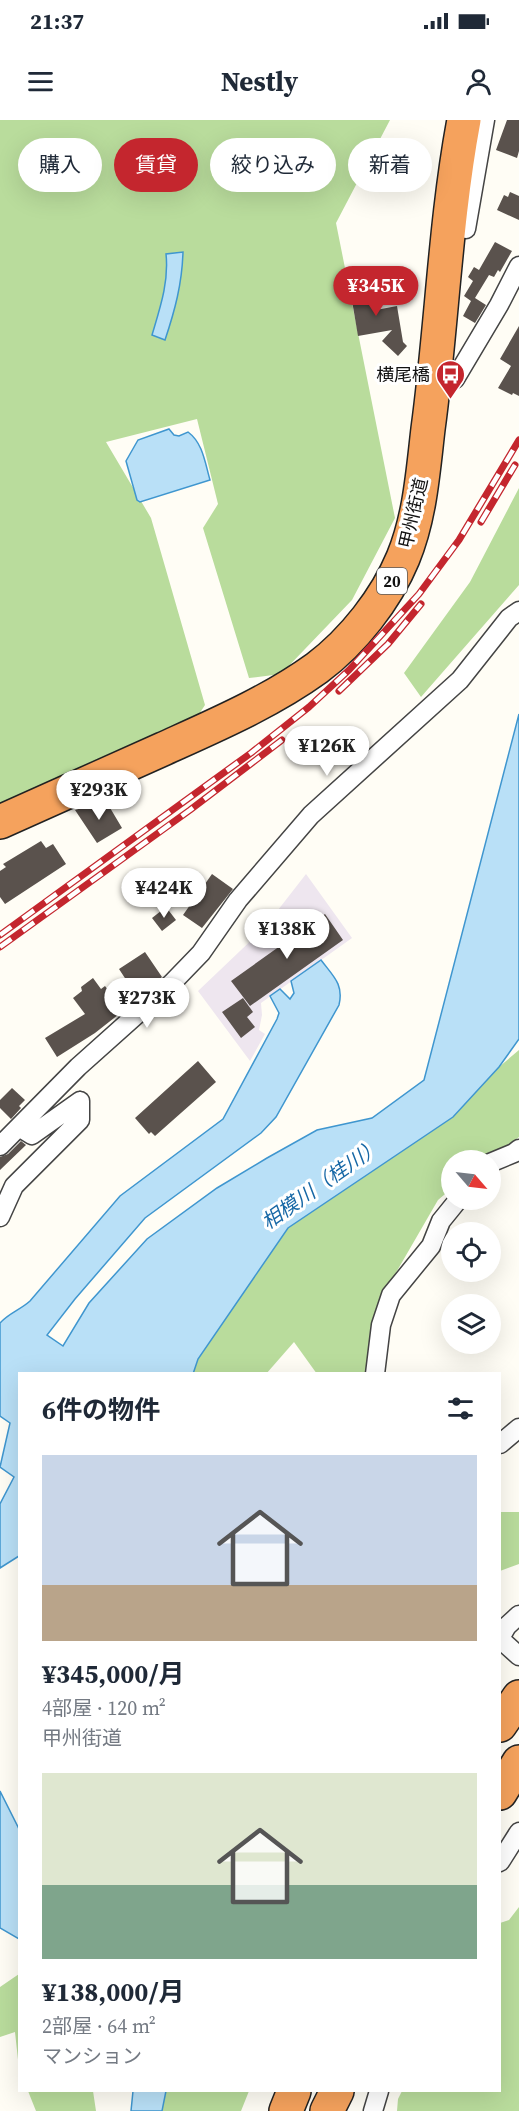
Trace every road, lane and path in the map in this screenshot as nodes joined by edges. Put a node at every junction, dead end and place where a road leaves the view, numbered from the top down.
1 (464, 120) edge
2 (485, 120) edge
3 (466, 230) dead end
4 (519, 266) edge
5 (435, 381) junction
6 (519, 611) edge
7 (0, 822) edge
8 (19, 1127) junction
9 (0, 1146) edge
10 (519, 1149) edge
11 (501, 1158) edge
12 (450, 1210) edge
13 (0, 1217) edge
14 (375, 1372) edge
15 (519, 1428) edge
16 (501, 1443) edge
17 (519, 1614) edge
18 (506, 1645) edge
19 (519, 1697) edge
20 (501, 1724) edge
21 (519, 1762) edge
22 (501, 1791) edge
23 (519, 1832) edge
24 (501, 1860) edge
25 (294, 2092) edge
26 (336, 2092) edge
27 (379, 2092) edge
28 (286, 2111) edge
29 (327, 2111) edge
30 (373, 2111) edge

1 - 5 highway, 甲州街道 / 20
2 - 3 street
4 - 5 street
5 - 7 highway, 甲州街道 / 20
6 - 8 street
8 - 9 street
8 - 13 street
10 - 11 street
12 - 14 street
15 - 16 street
17 - 18 street
19 - 20 highway
21 - 22 highway
23 - 24 street
25 - 28 highway
26 - 29 highway
27 - 30 street

